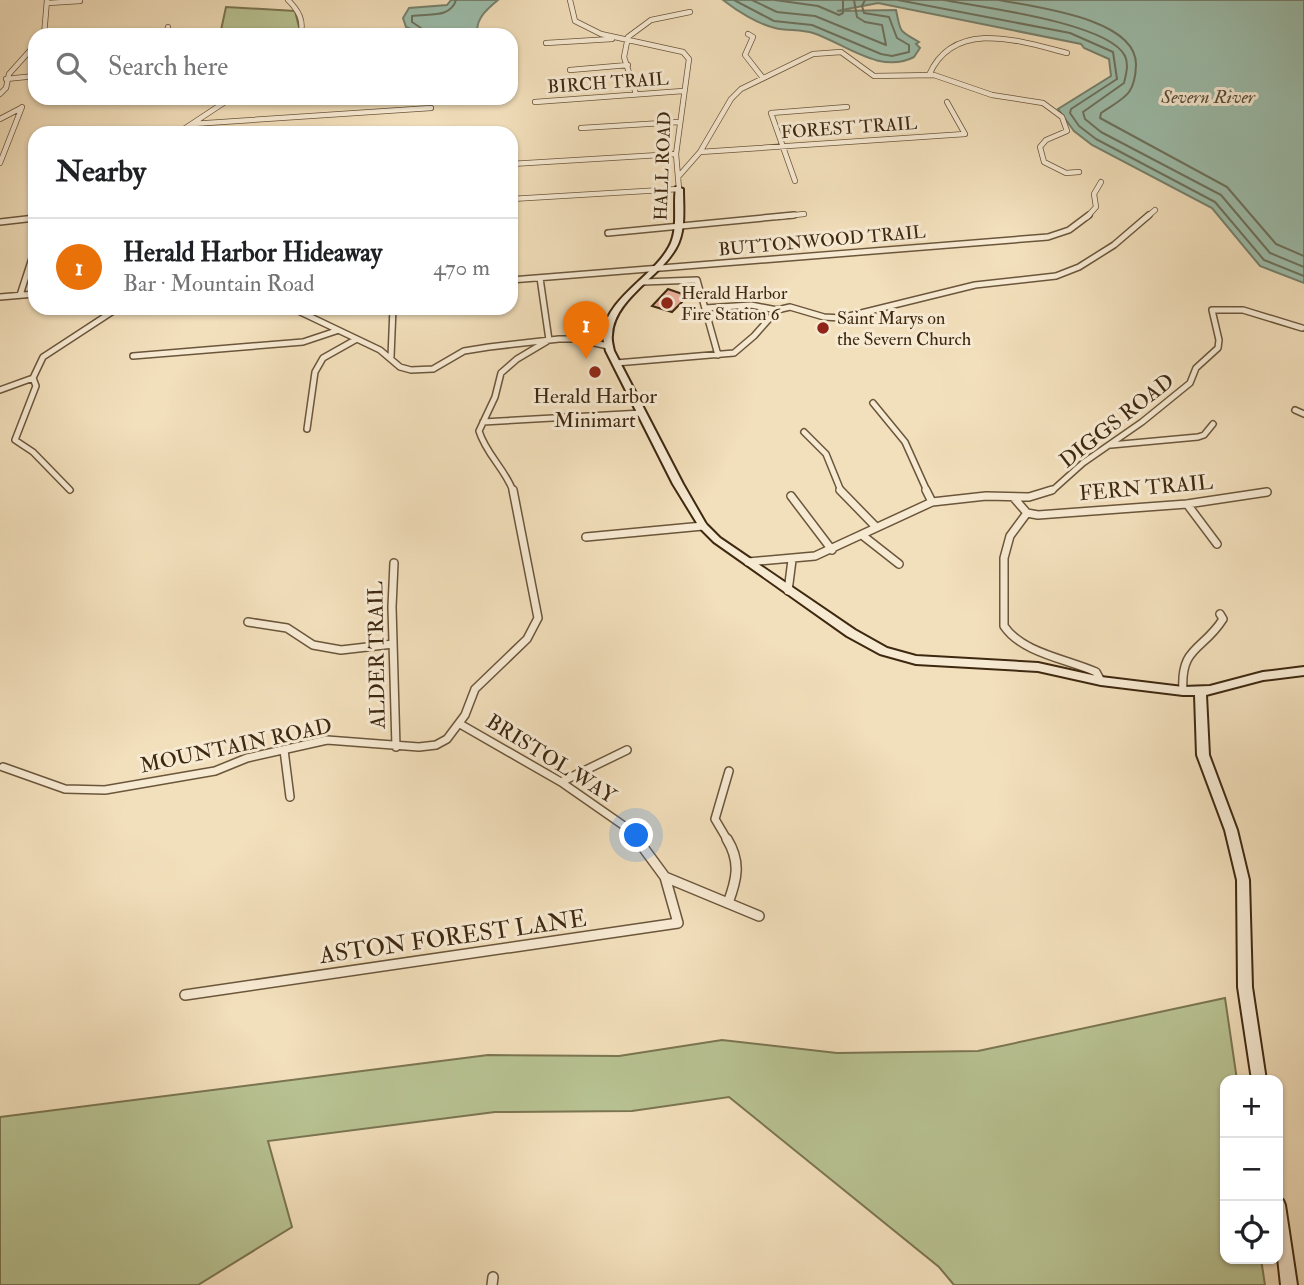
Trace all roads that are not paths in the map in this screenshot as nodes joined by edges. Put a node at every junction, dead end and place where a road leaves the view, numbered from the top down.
1 (288, 0) edge
2 (570, 0) edge
3 (80, 1) edge
4 (48, 2) edge
5 (690, 12) dead end
6 (45, 28) edge
7 (303, 28) edge
8 (748, 34) dead end
9 (627, 39) junction
10 (546, 43) dead end
11 (28, 53) edge
12 (1067, 53) dead end
13 (628, 65) junction
14 (570, 70) dead end
15 (929, 75) junction
16 (28, 77) edge
17 (763, 78) junction
18 (6, 79) junction
19 (683, 91) junction
20 (0, 94) edge
21 (636, 94) junction
22 (535, 102) dead end
23 (947, 102) dead end
24 (220, 105) edge
25 (846, 107) dead end
26 (431, 108) dead end
27 (0, 119) edge
28 (679, 122) junction
29 (191, 124) junction
30 (188, 126) edge
31 (581, 128) dead end
32 (781, 147) junction
33 (700, 152) junction
34 (676, 154) junction
35 (0, 163) edge
36 (518, 164) edge
37 (1079, 172) dead end
38 (678, 177) junction
39 (795, 181) dead end
40 (1101, 182) dead end
41 (679, 190) junction
42 (518, 199) edge
43 (1155, 210) dead end
44 (804, 214) dead end
45 (28, 219) edge
46 (0, 222) edge
47 (677, 227) junction
48 (608, 233) dead end
49 (656, 269) junction
50 (28, 270) edge
51 (540, 278) junction
52 (518, 280) edge
53 (643, 282) junction
54 (28, 294) edge
55 (20, 295) junction
56 (0, 297) edge
57 (705, 309) junction
58 (777, 310) junction
59 (107, 315) edge
60 (305, 315) edge
61 (393, 315) edge
62 (1301, 328) dead end
63 (336, 331) junction
64 (355, 340) junction
65 (550, 340) junction
66 (609, 349) junction
67 (718, 355) junction
68 (133, 356) dead end
69 (391, 357) junction
70 (616, 363) junction
71 (33, 378) junction
72 (0, 390) edge
73 (873, 403) dead end
74 (1295, 410) dead end
75 (642, 413) junction
76 (1304, 414) edge
77 (483, 422) junction
78 (1213, 424) dead end
79 (307, 429) dead end
80 (804, 432) dead end
81 (1110, 445) junction
82 (70, 490) dead end
83 (1267, 492) dead end
84 (790, 496) dead end
85 (1014, 498) junction
86 (932, 502) junction
87 (1187, 504) junction
88 (1027, 513) junction
89 (704, 526) junction
90 (876, 527) junction
91 (862, 535) junction
92 (586, 537) dead end
93 (1217, 544) dead end
94 (832, 550) junction
95 (792, 560) junction
96 (746, 562) junction
97 (394, 563) dead end
98 (899, 564) dead end
99 (788, 591) junction
100 (1220, 614) dead end
101 (248, 622) dead end
102 (393, 644) junction
103 (1304, 671) edge
104 (1101, 681) junction
105 (1183, 691) junction
106 (1200, 691) junction
107 (460, 724) junction
108 (396, 747) junction
109 (284, 750) junction
110 (627, 750) dead end
111 (3, 767) dead end
112 (729, 771) dead end
113 (561, 782) junction
114 (290, 797) dead end
115 (664, 877) junction
116 (727, 903) junction
117 (759, 916) dead end
118 (185, 995) dead end
119 (1258, 1075) edge
120 (1283, 1241) edge
121 (1289, 1285) edge

1 - 7 street
2 - 9 street, HALL ROAD
3 - 4 street
4 - 6 street
5 - 9 street
8 - 17 street
9 - 10 street
9 - 13 street
9 - 19 street, HALL ROAD
11 - 18 street
12 - 15 street
13 - 14 street
13 - 21 street
15 - 17 street
15 - 37 street
16 - 18 street
17 - 33 street
18 - 20 street
19 - 21 street, BIRCH TRAIL
19 - 28 street, HALL ROAD
21 - 22 street, BIRCH TRAIL
23 - 32 street, FOREST TRAIL
24 - 29 street
25 - 32 street
26 - 29 street
27 - 35 street
28 - 31 street
28 - 34 street, HALL ROAD
29 - 30 street
32 - 33 street, FOREST TRAIL
32 - 39 street
33 - 38 street
34 - 36 street
34 - 38 street, HALL ROAD
38 - 41 street, HALL ROAD
40 - 49 street, BUTTONWOOD TRAIL
41 - 42 street
41 - 47 street, HALL ROAD
43 - 58 street
44 - 47 street
45 - 46 street
47 - 48 street
47 - 49 street, HALL ROAD
49 - 51 street, BUTTONWOOD TRAIL
49 - 53 street, HALL ROAD
50 - 55 street
51 - 52 street, BUTTONWOOD TRAIL
51 - 65 street
53 - 57 street
53 - 66 street, HALL ROAD
54 - 55 street
55 - 56 street
57 - 58 street
57 - 67 street
58 - 67 street
59 - 71 street
60 - 63 street
61 - 69 street
62 - 81 street, DIGGS ROAD
63 - 64 street
63 - 68 street
64 - 69 street
64 - 79 street
65 - 66 street
65 - 69 street
65 - 77 street
66 - 70 street
67 - 70 street
70 - 75 street
71 - 72 street
71 - 82 street
73 - 86 street
74 - 76 street
75 - 77 street
75 - 89 street
77 - 107 street, MOUNTAIN ROAD
78 - 81 street
80 - 90 street
81 - 85 street, DIGGS ROAD
83 - 87 street, FERN TRAIL
84 - 94 street
85 - 86 street, DIGGS ROAD
85 - 88 street
86 - 90 street, DIGGS ROAD
87 - 88 street, FERN TRAIL
87 - 93 street
88 - 104 street
89 - 92 street
89 - 96 street
90 - 91 street, DIGGS ROAD
91 - 94 street, DIGGS ROAD
91 - 98 street
94 - 95 street, DIGGS ROAD
95 - 96 street, DIGGS ROAD
95 - 99 street
96 - 99 street
97 - 102 street, ALDER TRAIL
99 - 104 street
100 - 105 street
101 - 102 street
102 - 108 street, ALDER TRAIL
103 - 106 street
104 - 105 street
105 - 106 street
106 - 119 street
107 - 108 street, MOUNTAIN ROAD
107 - 113 street, BRISTOL WAY
108 - 109 street, MOUNTAIN ROAD
109 - 111 street, MOUNTAIN ROAD
109 - 114 street
110 - 113 street
112 - 116 street
113 - 115 street, BRISTOL WAY
115 - 116 street
115 - 118 street, ASTON FOREST LANE
116 - 117 street
120 - 121 street

